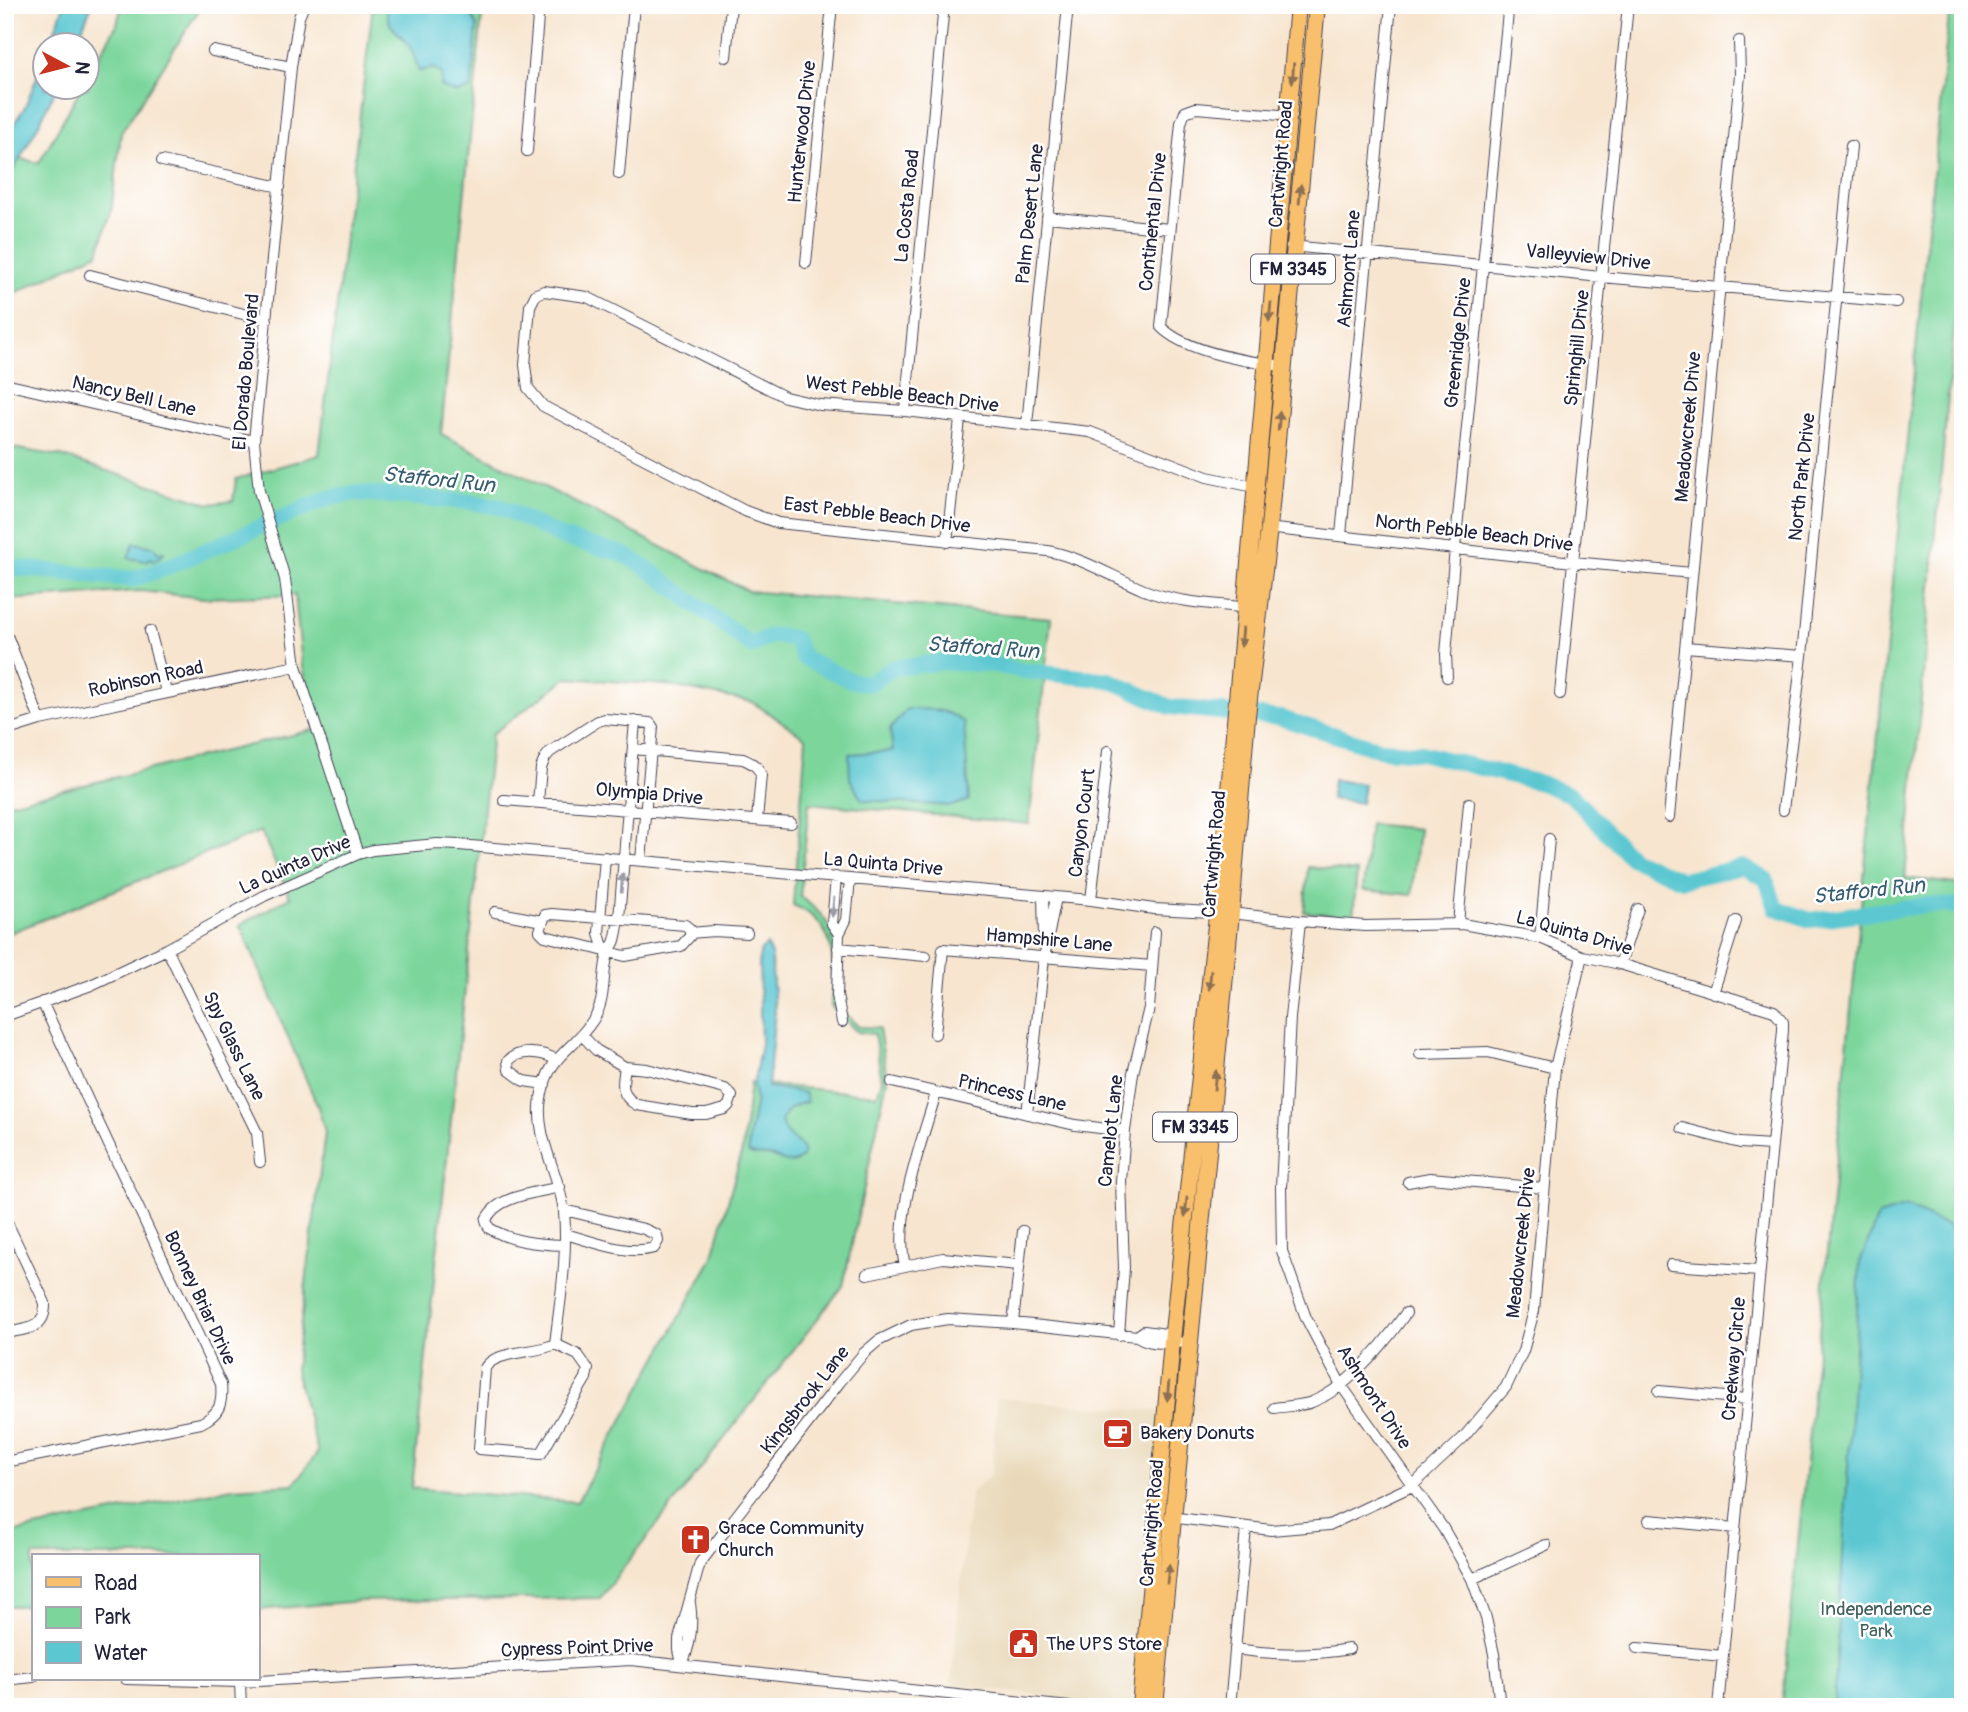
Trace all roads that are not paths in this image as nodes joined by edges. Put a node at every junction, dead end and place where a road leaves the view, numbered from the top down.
1 (304, 5) edge
2 (540, 5) edge
3 (634, 5) edge
4 (731, 5) edge
5 (832, 5) edge
6 (944, 5) edge
7 (1068, 5) edge
8 (1297, 5) edge
9 (1391, 5) edge
10 (1628, 5) edge
11 (1317, 6) edge
12 (1508, 12) dead end
13 (1739, 41) dead end
14 (213, 51) dead end
15 (726, 57) dead end
16 (291, 67) junction
17 (1298, 117) junction
18 (1852, 146) dead end
19 (527, 151) dead end
20 (162, 161) dead end
21 (619, 174) dead end
22 (280, 187) junction
23 (1047, 217) junction
24 (1170, 229) junction
25 (1277, 244) junction
26 (1295, 246) junction
27 (1368, 253) junction
28 (806, 263) dead end
29 (1483, 264) junction
30 (90, 275) dead end
31 (1601, 277) junction
32 (1719, 287) junction
33 (1837, 297) junction
34 (1896, 302) dead end
35 (267, 320) junction
36 (1265, 364) junction
37 (1284, 366) junction
38 (526, 377) joint
39 (5, 384) edge
40 (905, 411) junction
41 (960, 419) junction
42 (1027, 425) junction
43 (254, 442) junction
44 (1255, 487) junction
45 (1273, 488) junction
46 (1252, 528) junction
47 (1269, 528) junction
48 (1341, 535) junction
49 (947, 542) junction
50 (1455, 548) junction
51 (1573, 562) junction
52 (1692, 573) junction
53 (1251, 608) junction
54 (150, 631) dead end
55 (8, 638) dead end
56 (1685, 646) junction
57 (1802, 656) junction
58 (296, 666) junction
59 (1447, 677) dead end
60 (166, 692) junction
61 (1560, 694) dead end
62 (40, 720) junction
63 (635, 721) junction
64 (5, 731) edge
65 (633, 749) junction
66 (651, 751) junction
67 (1108, 751) dead end
68 (504, 800) dead end
69 (538, 802) junction
70 (1469, 803) dead end
71 (628, 810) junction
72 (1783, 810) dead end
73 (645, 811) junction
74 (1669, 817) dead end
75 (757, 820) junction
76 (790, 823) dead end
77 (1549, 839) dead end
78 (358, 854) junction
79 (606, 858) junction
80 (624, 859) junction
81 (641, 860) junction
82 (836, 877) junction
83 (850, 879) junction
84 (1043, 896) junction
85 (1056, 897) junction
86 (1091, 900) junction
87 (1639, 909) dead end
88 (495, 912) dead end
89 (1224, 913) junction
90 (600, 918) junction
91 (619, 919) junction
92 (542, 921) junction
93 (1300, 921) junction
94 (1735, 921) dead end
95 (1458, 924) junction
96 (1155, 932) dead end
97 (747, 933) dead end
98 (690, 934) junction
99 (839, 934) junction
100 (1540, 938) junction
101 (167, 948) junction
102 (838, 948) junction
103 (608, 953) junction
104 (1582, 956) junction
105 (926, 957) dead end
106 (1044, 958) junction
107 (1620, 964) junction
108 (1152, 965) junction
109 (1713, 993) junction
110 (42, 1002) junction
111 (5, 1016) edge
112 (1779, 1016) joint
113 (842, 1022) dead end
114 (935, 1034) dead end
115 (582, 1035) junction
116 (1420, 1054) dead end
117 (555, 1059) junction
118 (625, 1067) junction
119 (1555, 1068) junction
120 (892, 1082) dead end
121 (545, 1084) junction
122 (936, 1093) junction
123 (1027, 1114) junction
124 (1682, 1128) dead end
125 (1125, 1131) junction
126 (1771, 1145) junction
127 (260, 1162) dead end
128 (1408, 1182) dead end
129 (560, 1187) junction
130 (1544, 1188) junction
131 (564, 1210) junction
132 (5, 1218) edge
133 (1023, 1231) dead end
134 (565, 1239) junction
135 (1020, 1265) junction
136 (1671, 1265) dead end
137 (905, 1266) junction
138 (1759, 1270) junction
139 (867, 1274) dead end
140 (1406, 1313) dead end
141 (1013, 1323) junction
142 (5, 1333) edge
143 (1119, 1335) junction
144 (1180, 1342) junction
145 (555, 1344) junction
146 (1340, 1385) junction
147 (1659, 1391) dead end
148 (1747, 1399) junction
149 (1274, 1408) dead end
150 (5, 1462) edge
151 (1412, 1486) junction
152 (1166, 1517) junction
153 (1649, 1520) dead end
154 (1246, 1528) junction
155 (1735, 1528) junction
156 (1546, 1545) dead end
157 (1472, 1579) junction
158 (1637, 1648) dead end
159 (1235, 1649) junction
160 (1349, 1649) dead end
161 (1724, 1656) junction
162 (682, 1664) junction
163 (32, 1677) edge
164 (5, 1680) edge
165 (164, 1680) edge
166 (240, 1682) junction
167 (241, 1707) edge
168 (1069, 1707) edge
169 (1140, 1707) edge
170 (1155, 1707) edge
171 (1230, 1707) edge
172 (1500, 1707) edge
173 (1718, 1707) edge

1 - 16 street, El Dorado Boulevard
2 - 19 street
3 - 21 street
4 - 15 street
5 - 28 street, Hunterwood Drive
6 - 40 street, La Costa Road
7 - 23 street, Palm Desert Lane
8 - 11 street
8 -> 17 main road, Cartwright Road / FM 3345
9 - 27 street, Ashmont Lane
10 - 31 street, Springhill Drive
11 - 17 main road, Cartwright Road / FM 3345
12 - 29 street, Greenridge Drive
13 - 32 street, Meadowcreek Drive
14 - 16 street
16 - 22 street, El Dorado Boulevard
17 - 24 street, Continental Drive
17 - 25 main road, Cartwright Road / FM 3345
26 -> 17 main road, Cartwright Road / FM 3345
18 - 33 street, North Park Drive
20 - 22 street
22 - 35 street, El Dorado Boulevard
23 - 24 street
23 - 42 street, Palm Desert Lane
24 - 36 street, Continental Drive
25 - 26 street, Valleyview Drive
25 -> 36 main road, Cartwright Road / FM 3345
26 - 27 street, Valleyview Drive
26 - 37 main road, Cartwright Road / FM 3345
27 - 29 street, Valleyview Drive
27 - 48 street, Ashmont Lane
29 - 31 street, Valleyview Drive
29 - 50 street, Greenridge Drive
30 - 35 street
31 - 32 street, Valleyview Drive
31 - 51 street, Springhill Drive
32 - 33 street, Valleyview Drive
32 - 52 street, Meadowcreek Drive
33 - 34 street, Valleyview Drive
33 - 57 street, North Park Drive
35 - 43 street, El Dorado Boulevard
36 - 37 street, Continental Drive
36 - 44 main road, Cartwright Road / FM 3345
45 -> 37 main road, Cartwright Road / FM 3345
38 - 40 street, West Pebble Beach Drive
38 - 49 street, East Pebble Beach Drive
39 - 43 street, Nancy Bell Lane
40 - 41 street, West Pebble Beach Drive
41 - 42 street, West Pebble Beach Drive
41 - 49 street
42 - 44 street, West Pebble Beach Drive
43 - 58 street, El Dorado Boulevard
44 - 45 street, West Pebble Beach Drive
44 - 46 main road, Cartwright Road / FM 3345
45 - 47 main road, Cartwright Road / FM 3345
46 - 47 street, North Pebble Beach Drive
46 - 53 main road, Cartwright Road / FM 3345
47 - 48 street, North Pebble Beach Drive
47 - 53 main road, Cartwright Road / FM 3345
48 - 50 street, North Pebble Beach Drive
49 - 53 street, East Pebble Beach Drive
50 - 51 street, North Pebble Beach Drive
50 - 59 street, Greenridge Drive
51 - 52 street, North Pebble Beach Drive
51 - 61 street, Springhill Drive
52 - 56 street, Meadowcreek Drive
53 - 89 main road, Cartwright Road / FM 3345
54 - 60 street
55 - 62 street
56 - 57 street
56 - 74 street, Meadowcreek Drive
57 - 72 street, North Park Drive
58 - 60 street, Robinson Road
58 - 78 street, El Dorado Boulevard
60 - 62 street, Robinson Road
62 - 64 street, Robinson Road
63 - 65 street
63 - 66 street
63 - 69 street
65 - 66 street
65 - 71 street
66 - 73 street
66 - 75 street
67 - 86 street, Canyon Court
68 - 69 street, Olympia Drive
69 - 71 street, Olympia Drive
70 - 95 street
71 - 73 street, Olympia Drive
71 - 80 street
73 - 75 street, Olympia Drive
73 - 81 street
75 - 76 street, Olympia Drive
77 - 100 street
78 - 79 street, La Quinta Drive
78 - 101 street, La Quinta Drive
79 - 80 street, La Quinta Drive
79 - 90 street
80 - 81 street, La Quinta Drive
91 -> 80 street
81 - 82 street, La Quinta Drive
82 - 83 street, La Quinta Drive
82 -> 99 street
83 - 84 street, La Quinta Drive
83 - 99 street
84 - 85 street, La Quinta Drive
84 - 106 street
85 - 86 street, La Quinta Drive
85 - 106 street
86 - 89 street, La Quinta Drive
87 - 107 street
88 - 92 street
89 - 93 street, La Quinta Drive
89 - 144 main road, Cartwright Road / FM 3345
90 - 91 street
90 - 92 street
90 - 103 street
91 - 98 street
91 - 103 street
92 - 103 street
93 - 95 street, La Quinta Drive
93 - 146 street, Ashmont Drive
94 - 109 street
95 - 100 street, La Quinta Drive
96 - 108 street, Camelot Lane
97 - 98 street
98 - 103 street
99 - 102 street
100 - 104 street, La Quinta Drive
101 - 110 street, La Quinta Drive
101 - 127 street, Spy Glass Lane
102 - 105 street
102 - 113 street
103 - 115 street
104 - 107 street, La Quinta Drive
104 - 119 street, Meadowcreek Drive
106 - 108 street, Hampshire Lane
106 - 114 street, Hampshire Lane
106 - 123 street
107 - 109 street, La Quinta Drive
108 - 125 street, Camelot Lane
109 - 112 street, La Quinta Drive
110 - 111 street, La Quinta Drive
110 - 150 street, Bonney Briar Drive
112 - 126 street, Creekway Circle
115 - 117 street
115 - 118 street
116 - 119 street
117 - 121 street
117 - 121 street
118 - 118 street
119 - 130 street, Meadowcreek Drive
120 - 122 street, Princess Lane
121 - 129 street
122 - 123 street, Princess Lane
122 - 137 street
123 - 125 street, Princess Lane
124 - 126 street
125 - 143 street, Camelot Lane
126 - 138 street, Creekway Circle
128 - 130 street
129 - 131 street
129 - 134 street
130 - 151 street, Meadowcreek Drive
131 - 134 street
131 - 134 street
132 - 142 street
133 - 135 street
134 - 145 street
135 - 137 street
135 - 141 street
136 - 138 street
137 - 139 street
138 - 148 street, Creekway Circle
140 - 146 street
141 - 143 street, Kingsbrook Lane
141 - 162 street, Kingsbrook Lane
143 - 144 street, Kingsbrook Lane
144 - 152 main road, Cartwright Road / FM 3345
145 - 145 street
146 - 149 street
146 - 151 street, Ashmont Drive
147 - 148 street
148 - 155 street, Creekway Circle
151 - 154 street, Meadowcreek Drive
151 - 157 street, Ashmont Drive
152 - 154 street, Meadowcreek Drive
152 - 169 main road, Cartwright Road / FM 3345
170 -> 152 main road, Cartwright Road / FM 3345
153 - 155 street
154 - 159 street
155 - 161 street, Creekway Circle
156 - 157 street
157 - 172 street, Ashmont Drive
158 - 161 street
159 - 160 street
159 - 171 street
161 - 173 street, Creekway Circle
162 - 166 street, Cypress Point Drive
162 - 168 street, Cypress Point Drive
163 - 164 street
165 - 166 street, Cypress Point Drive
166 - 167 street

